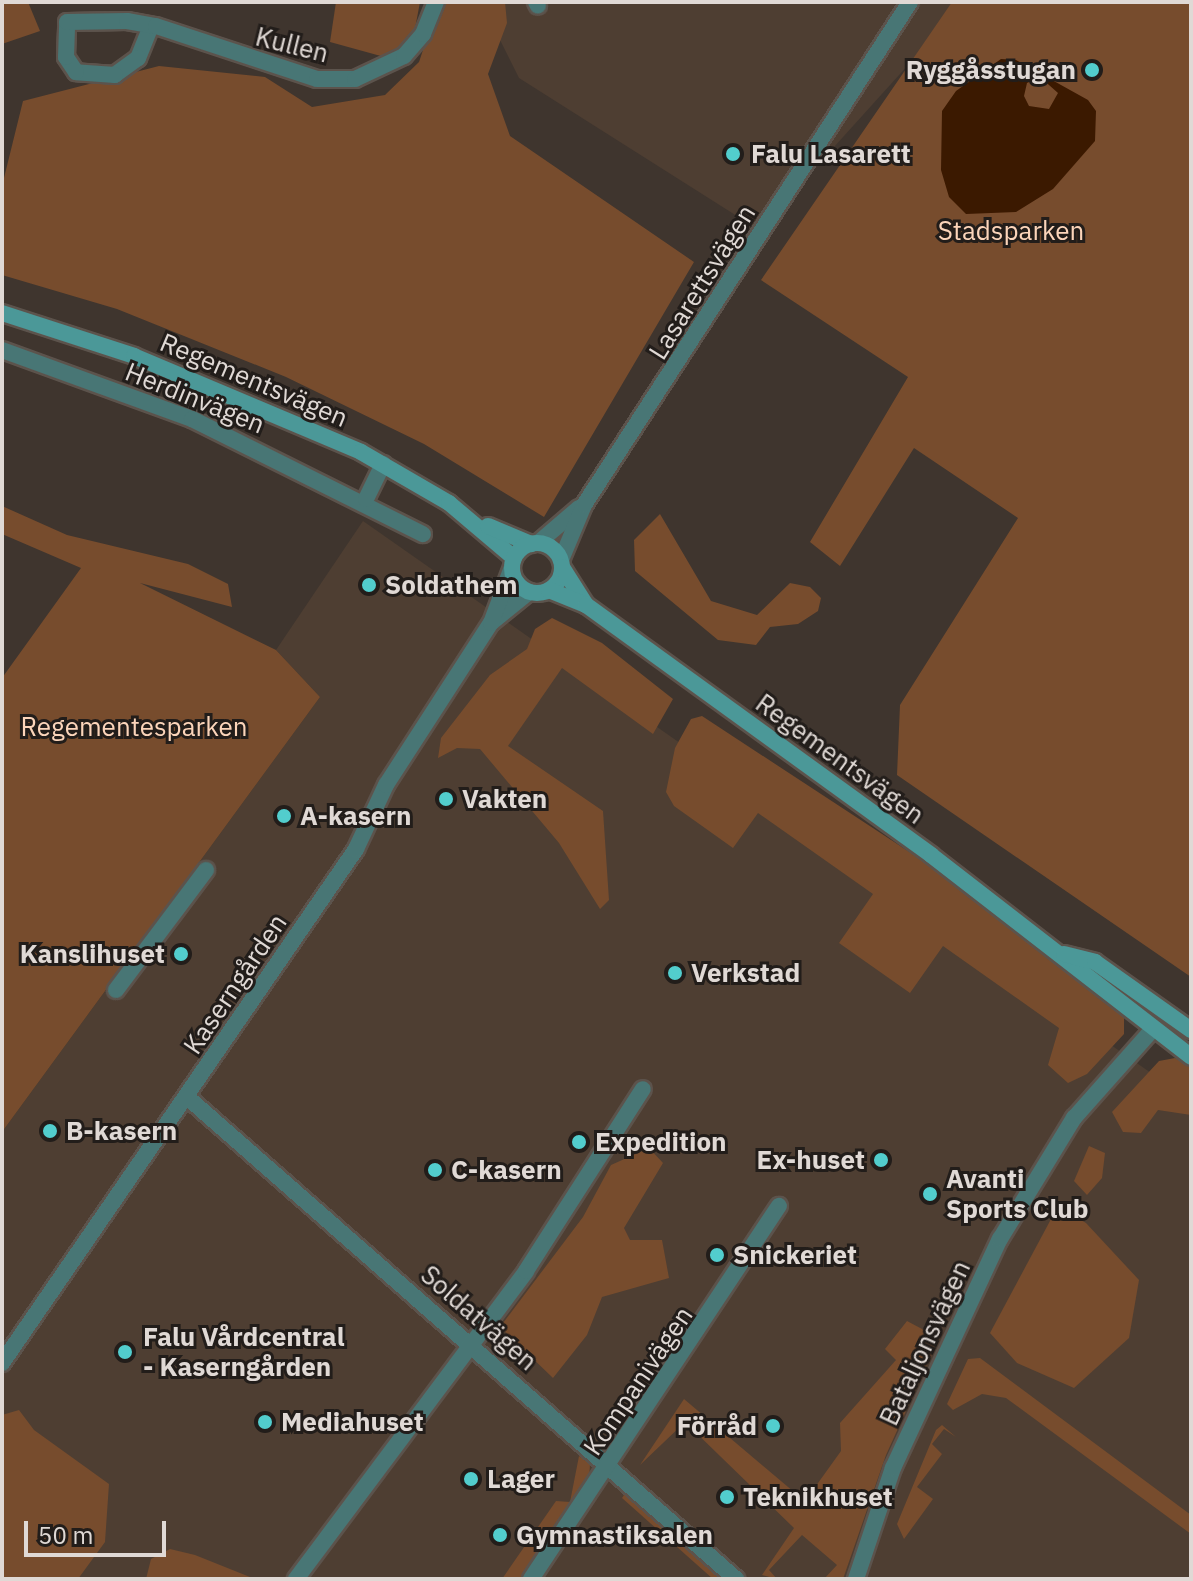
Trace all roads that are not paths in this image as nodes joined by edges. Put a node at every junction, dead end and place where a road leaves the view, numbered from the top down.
1 (436, 2) edge
2 (910, 2) edge
3 (151, 26) junction
4 (2, 313) edge
5 (2, 350) edge
6 (383, 464) junction
7 (366, 499) junction
8 (584, 505) junction
9 (475, 521) junction
10 (423, 534) dead end
11 (534, 543) junction
12 (513, 563) junction
13 (562, 563) junction
14 (549, 590) junction
15 (529, 592) junction
16 (586, 605) junction
17 (491, 623) junction
18 (206, 870) dead end
19 (1064, 954) junction
20 (116, 990) dead end
21 (1167, 1013) junction
22 (1153, 1029) junction
23 (1191, 1030) edge
24 (1191, 1057) edge
25 (643, 1089) dead end
26 (187, 1097) junction
27 (779, 1206) dead end
28 (470, 1343) junction
29 (2, 1363) edge
30 (608, 1468) junction
31 (296, 1579) edge
32 (531, 1579) edge
33 (736, 1579) edge
34 (856, 1579) edge

1 - 3 street, Kullen
2 - 8 street, Lasarettsvägen
3 - 3 street, Kullen
4 - 6 main road, Regementsvägen
5 - 7 street, Herdinvägen
6 - 7 street
6 - 9 main road, Regementsvägen
7 - 10 street, Herdinvägen
8 - 11 street, Lasarettsvägen
8 - 13 street, Lasarettsvägen
9 - 11 main road, Regementsvägen
9 - 12 main road, Regementsvägen
11 - 12 main road
11 - 13 main road, Regementsvägen
12 - 15 main road, Regementsvägen
12 - 17 street, Kaserngården
13 - 14 main road
13 - 16 main road, Regementsvägen
14 - 15 main road
14 - 16 main road, Regementsvägen
15 - 17 street, Kaserngården
16 - 19 main road, Regementsvägen
17 - 26 street, Kaserngården
18 - 20 street
19 - 21 main road, Regementsvägen
19 - 22 main road, Regementsvägen
21 - 22 main road
21 - 23 main road, Regementsvägen
22 - 24 main road, Regementsvägen
22 - 34 street, Bataljonsvägen
25 - 28 street
26 - 28 street, Soldatvägen
26 - 29 street, Kaserngården
27 - 30 street, Kompanivägen
28 - 30 street, Soldatvägen
28 - 31 street
30 - 32 street, Kompanivägen
30 - 33 street, Soldatvägen

